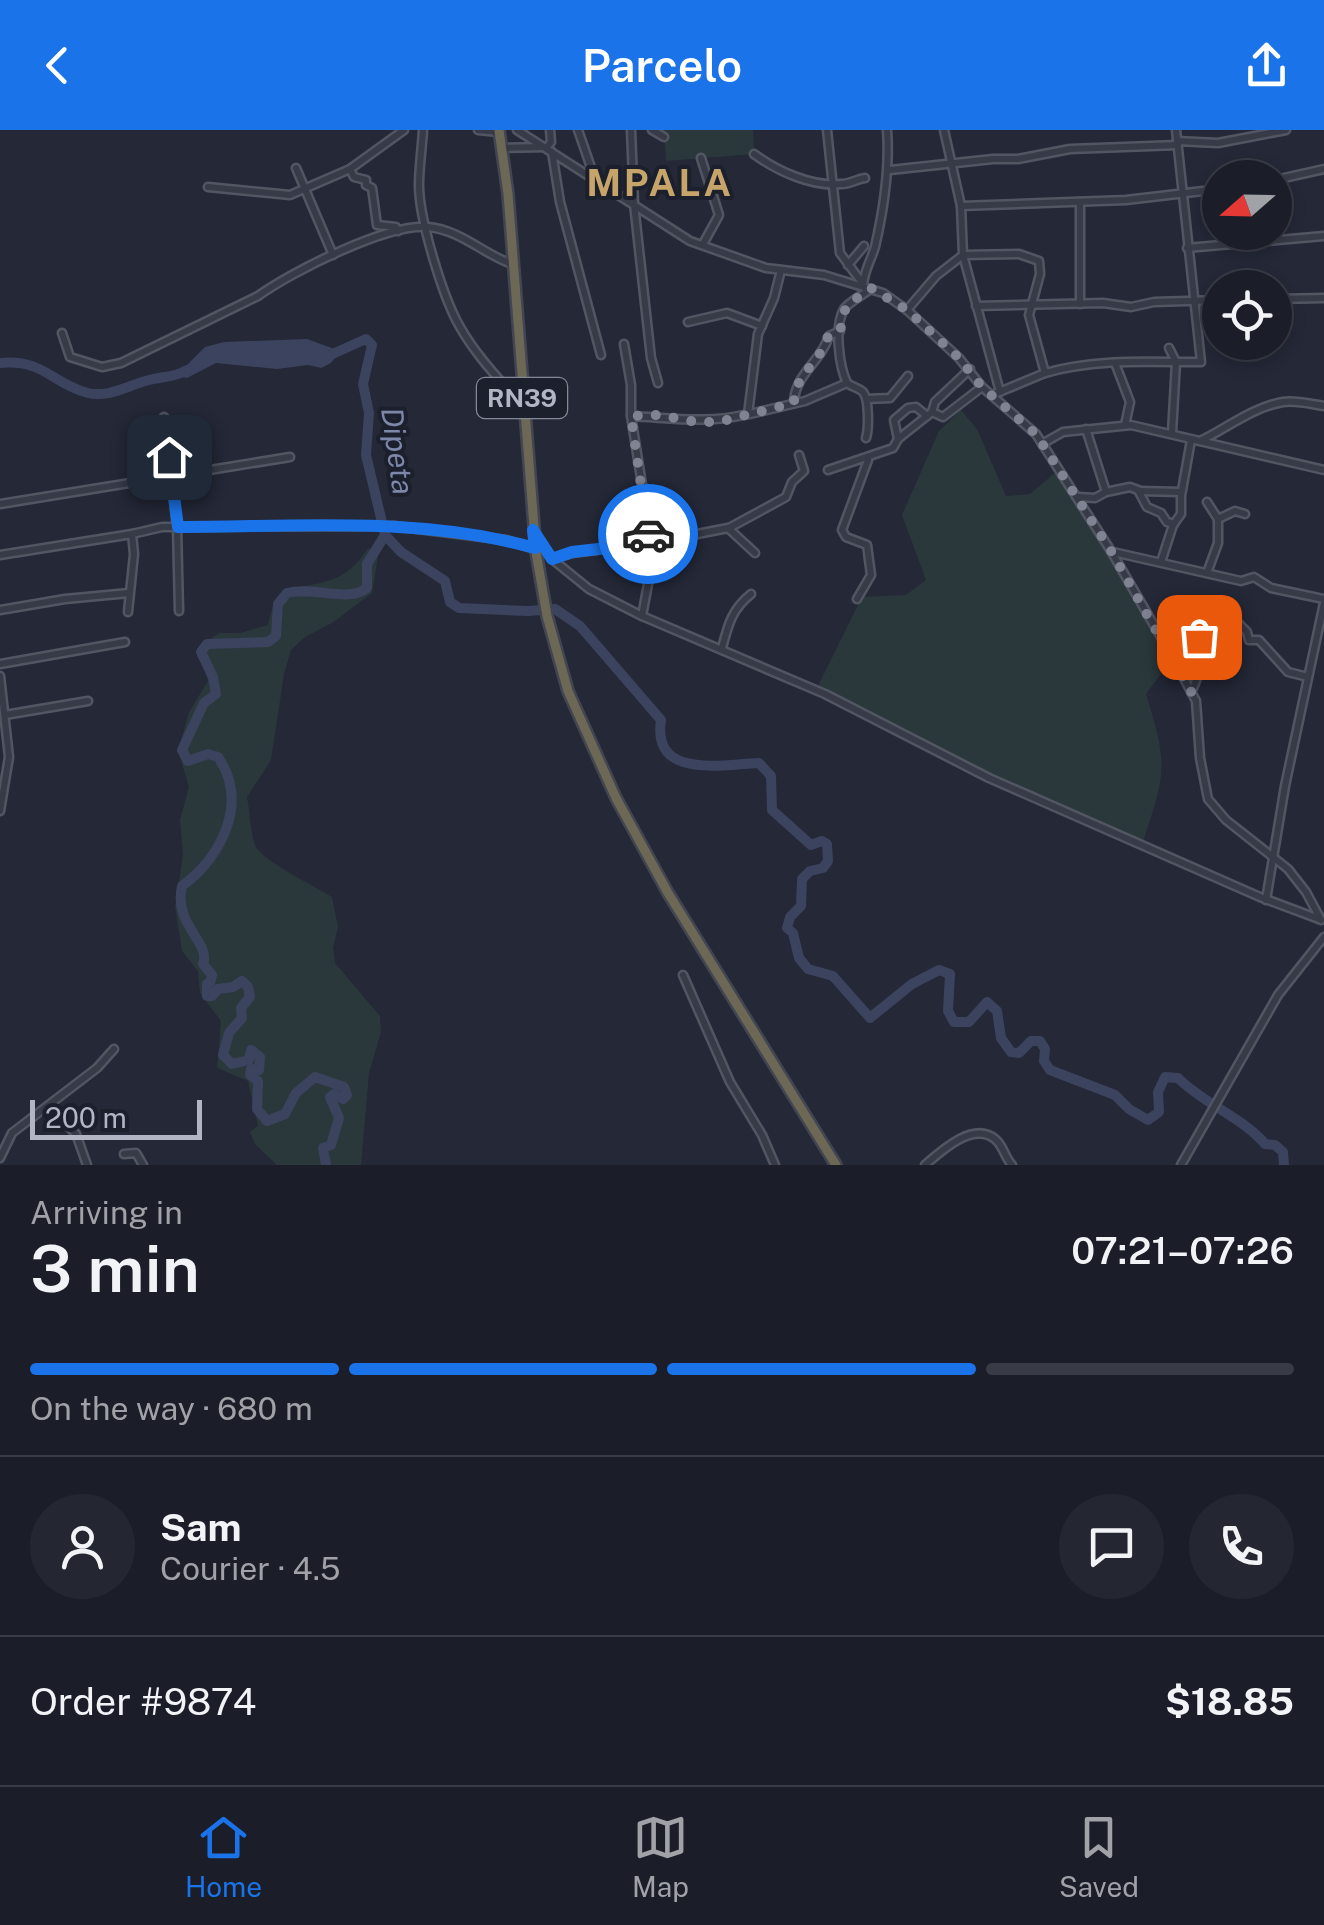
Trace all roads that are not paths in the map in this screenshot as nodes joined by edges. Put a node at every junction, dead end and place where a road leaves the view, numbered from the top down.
1 (404, 130) edge
2 (423, 130) edge
3 (478, 130) edge
4 (518, 130) edge
5 (550, 130) edge
6 (578, 130) edge
7 (631, 130) edge
8 (652, 130) edge
9 (827, 130) edge
10 (887, 130) edge
11 (944, 130) edge
12 (1176, 130) edge
13 (1286, 130) edge
14 (499, 131) edge
15 (664, 137) dead end
16 (1178, 143) junction
17 (500, 148) junction
18 (549, 149) junction
19 (754, 154) dead end
20 (701, 158) dead end
21 (950, 163) junction
22 (296, 168) dead end
23 (350, 169) junction
24 (1324, 169) edge
25 (890, 170) junction
26 (1292, 176) edge
27 (865, 178) dead end
28 (595, 179) junction
29 (832, 184) junction
30 (208, 188) dead end
31 (306, 188) junction
32 (1202, 191) edge
33 (1181, 192) junction
34 (1080, 202) junction
35 (634, 204) junction
36 (960, 206) junction
37 (426, 227) junction
38 (398, 231) junction
39 (1324, 236) edge
40 (703, 244) junction
41 (864, 246) dead end
42 (1187, 248) junction
43 (963, 255) junction
44 (334, 256) junction
45 (512, 264) junction
46 (848, 265) junction
47 (782, 270) junction
48 (867, 286) junction
49 (1292, 298) edge
50 (1324, 298) edge
51 (1202, 303) edge
52 (1080, 304) junction
53 (1194, 304) junction
54 (1031, 305) junction
55 (976, 306) junction
56 (907, 310) junction
57 (688, 322) dead end
58 (762, 326) junction
59 (840, 331) junction
60 (62, 332) dead end
61 (624, 344) dead end
62 (1169, 348) dead end
63 (601, 355) dead end
64 (1176, 362) junction
65 (1115, 363) junction
66 (970, 370) junction
67 (1045, 373) junction
68 (908, 376) dead end
69 (658, 383) dead end
70 (846, 383) junction
71 (982, 387) junction
72 (996, 393) junction
73 (866, 398) junction
74 (794, 403) junction
75 (1324, 406) edge
76 (523, 407) junction
77 (748, 414) junction
78 (929, 414) junction
79 (631, 416) junction
80 (164, 417) dead end
81 (1125, 426) junction
82 (1086, 429) junction
83 (1172, 433) junction
84 (866, 438) dead end
85 (898, 439) junction
86 (1194, 441) junction
87 (1042, 444) junction
88 (799, 455) dead end
89 (290, 457) dead end
90 (868, 460) junction
91 (828, 470) dead end
92 (1324, 470) edge
93 (172, 474) junction
94 (1138, 490) junction
95 (1106, 492) junction
96 (1182, 492) junction
97 (1078, 497) junction
98 (1207, 502) dead end
99 (0, 504) edge
100 (1245, 514) dead end
101 (1218, 519) junction
102 (1174, 524) junction
103 (178, 527) junction
104 (728, 528) junction
105 (533, 530) junction
106 (132, 534) junction
107 (651, 543) junction
108 (535, 548) junction
109 (1111, 551) junction
110 (755, 553) dead end
111 (0, 555) edge
112 (552, 559) junction
113 (1161, 562) junction
114 (1208, 573) junction
115 (128, 593) junction
116 (751, 594) dead end
117 (857, 599) dead end
118 (1324, 601) edge
119 (0, 610) edge
120 (179, 611) dead end
121 (128, 612) dead end
122 (642, 616) junction
123 (125, 642) dead end
124 (722, 648) junction
125 (0, 664) edge
126 (0, 676) edge
127 (1308, 676) junction
128 (1191, 692) junction
129 (88, 701) dead end
130 (6, 715) junction
131 (0, 810) edge
132 (1274, 857) junction
133 (1266, 900) junction
134 (1323, 920) edge
135 (1324, 937) edge
136 (683, 975) dead end
137 (114, 1049) dead end
138 (48, 1106) junction
139 (124, 1154) dead end
140 (0, 1158) edge
141 (87, 1165) edge
142 (143, 1165) edge
143 (775, 1165) edge
144 (836, 1165) edge
145 (925, 1165) edge
146 (1012, 1165) edge
147 (1181, 1165) edge

1 - 23 street
2 - 37 street
3 - 14 street
4 - 18 street
5 - 18 street
6 - 28 street
7 - 35 street
8 - 15 street
9 - 29 street
10 - 25 street
11 - 21 street
12 - 16 street
13 - 16 street
14 - 17 highway, RN39
16 - 21 street
16 - 33 street
17 - 18 street
17 - 45 highway, RN39
18 - 28 street
18 - 63 street
19 - 29 street
20 - 40 street
21 - 25 street
21 - 36 street
22 - 31 street
23 - 31 street
23 - 38 street
24 - 26 street
25 - 48 street
27 - 29 street
28 - 35 street
29 - 46 street
30 - 31 street
31 - 44 street
32 - 33 street
33 - 34 street
33 - 42 street
34 - 36 street
34 - 52 street
35 - 40 street
35 - 69 street
36 - 43 street
37 - 38 street
37 - 45 street
37 - 76 street
38 - 44 street
39 - 42 street
40 - 47 street
41 - 46 street
42 - 53 street
43 - 54 street
43 - 55 street
43 - 56 street
44 - 60 street
45 - 76 highway, RN39
46 - 48 street
47 - 48 street
47 - 58 street
48 - 56 street
48 - 59 street
49 - 50 street
51 - 53 street
52 - 53 street
52 - 54 street
53 - 64 street
54 - 55 street
54 - 67 street
55 - 72 street
56 - 66 street
57 - 58 street
58 - 77 street
59 - 70 street
59 - 74 street
61 - 79 street
62 - 64 street
64 - 65 street
64 - 83 street
65 - 67 street
65 - 81 street
66 - 71 street
66 - 78 street
67 - 72 street
68 - 73 street
70 - 73 street
70 - 74 street
71 - 72 street
71 - 78 street
72 - 87 street
73 - 84 street
74 - 77 street
75 - 86 street
76 - 105 highway, RN39
77 - 79 street
78 - 85 street
78 - 85 street
79 - 107 street
80 - 93 street
81 - 82 street
81 - 83 street
82 - 87 street
82 - 95 street
83 - 86 street
85 - 90 street
86 - 92 street
86 - 96 street
87 - 97 street
88 - 104 street
89 - 93 street
90 - 91 street
90 - 117 street
93 - 99 street
93 - 103 street
94 - 95 street
94 - 96 street
94 - 102 street
95 - 97 street
96 - 102 street
97 - 109 street
98 - 101 street
100 - 101 street
101 - 114 street
102 - 113 street
103 - 106 street
103 - 108 street
103 - 120 street
104 - 107 street
104 - 110 street
105 - 108 highway, RN39
105 - 112 street
106 - 111 street
106 - 115 street
107 - 112 street
107 - 122 street
108 - 144 highway, RN39
109 - 113 street
109 - 128 street
112 - 122 street
113 - 114 street
114 - 118 street
115 - 119 street
115 - 121 street
116 - 124 street
118 - 127 street
122 - 124 street
123 - 125 street
124 - 133 street
126 - 130 street
127 - 128 street
127 - 132 street
128 - 132 street
129 - 130 street
130 - 131 street
132 - 133 street
132 - 134 street
133 - 134 street
135 - 147 street
136 - 143 street
137 - 138 street
138 - 140 street
138 - 141 street
139 - 142 street
145 - 146 street

